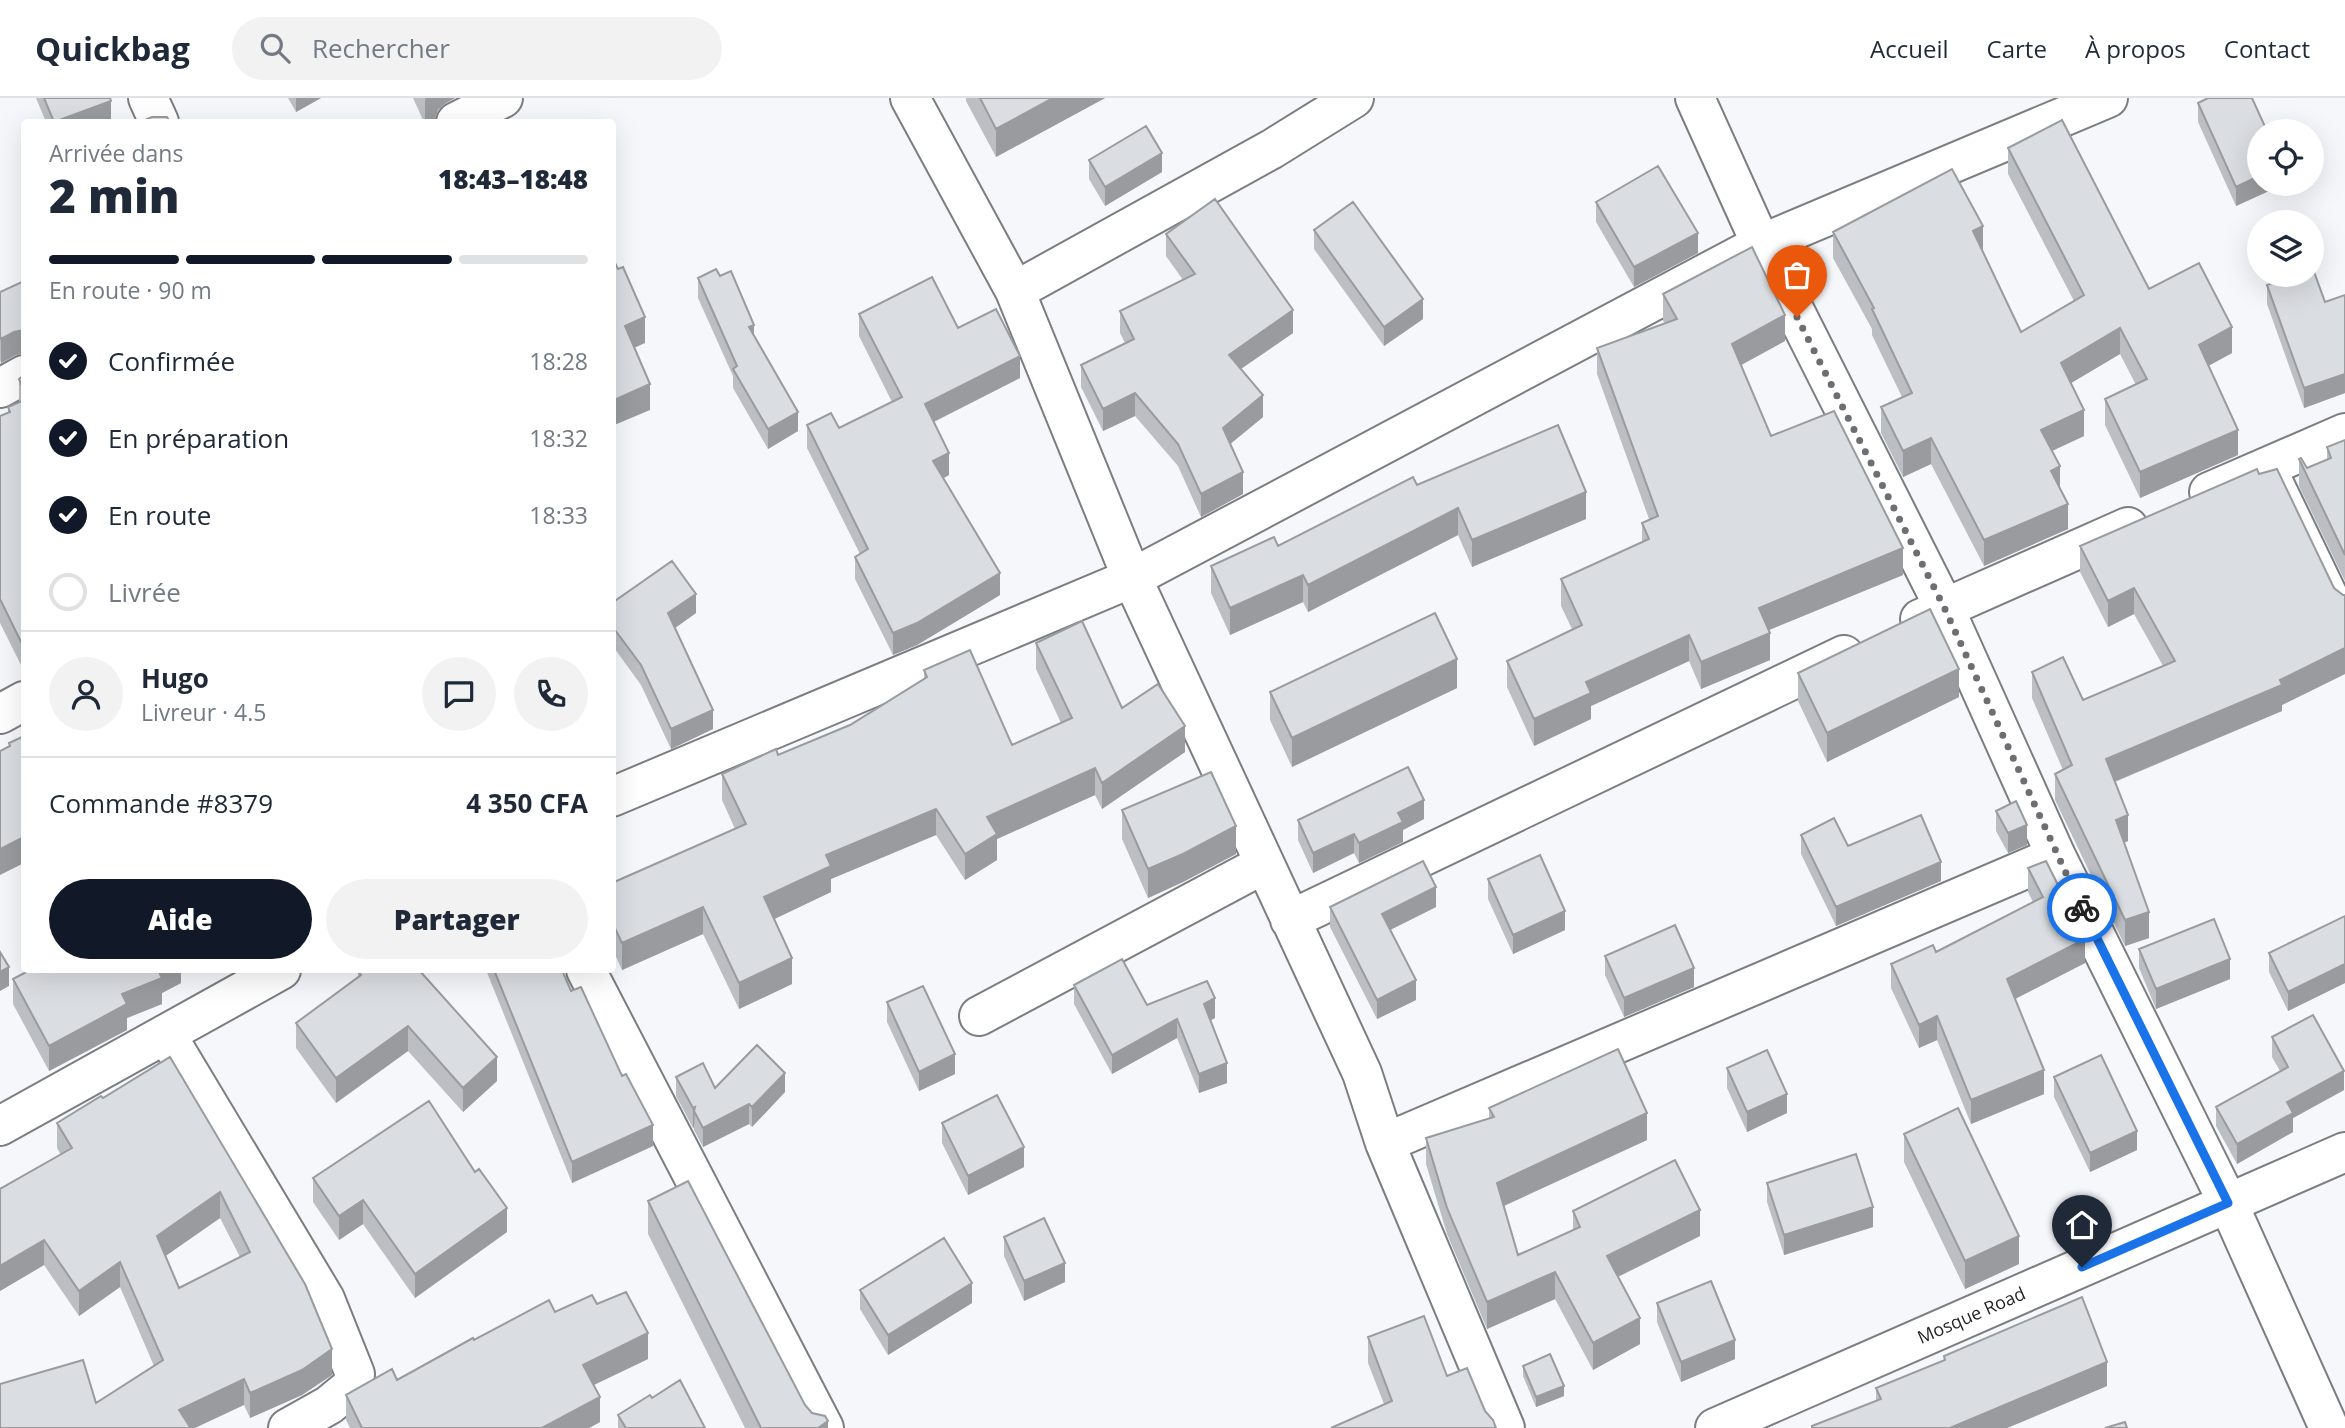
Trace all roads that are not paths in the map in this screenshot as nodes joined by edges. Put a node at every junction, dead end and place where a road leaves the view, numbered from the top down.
1 (148, 98) edge
2 (503, 98) edge
3 (910, 98) edge
4 (1353, 98) edge
5 (1695, 98) edge
6 (2108, 98) edge
7 (158, 119) edge
8 (462, 119) edge
9 (1761, 244) junction
10 (1016, 291) junction
11 (21, 377) edge
12 (0, 388) edge
13 (2345, 433) edge
14 (2274, 464) junction
15 (1132, 578) junction
16 (1944, 607) junction
17 (2345, 609) edge
18 (21, 703) edge
19 (0, 714) edge
20 (616, 795) edge
21 (2056, 856) junction
22 (1264, 864) junction
23 (1290, 920) junction
24 (276, 973) edge
25 (588, 973) edge
26 (979, 1016) dead end
27 (166, 1034) junction
28 (0, 1126) edge
29 (1385, 1143) junction
30 (2345, 1153) edge
31 (2228, 1203) junction
32 (288, 1428) edge
33 (824, 1428) edge
34 (1505, 1428) edge
35 (1715, 1428) edge
36 (2329, 1428) edge

1 - 7 street
2 - 8 street
3 - 10 street
4 - 10 street
5 - 9 street
6 - 9 street
9 - 15 street
9 - 16 street
10 - 15 street
11 - 12 street
13 - 14 street
14 - 16 street
14 - 17 lane
15 - 20 street
15 - 22 street
16 - 21 street
16 - 23 street
18 - 19 street
21 - 29 street
21 - 31 street
22 - 23 street
22 - 26 street
23 - 29 street
24 - 27 street
25 - 33 street
27 - 28 street
27 - 32 street
29 - 34 street
30 - 31 street, Mosque Road
31 - 35 street, Mosque Road
31 - 36 street

